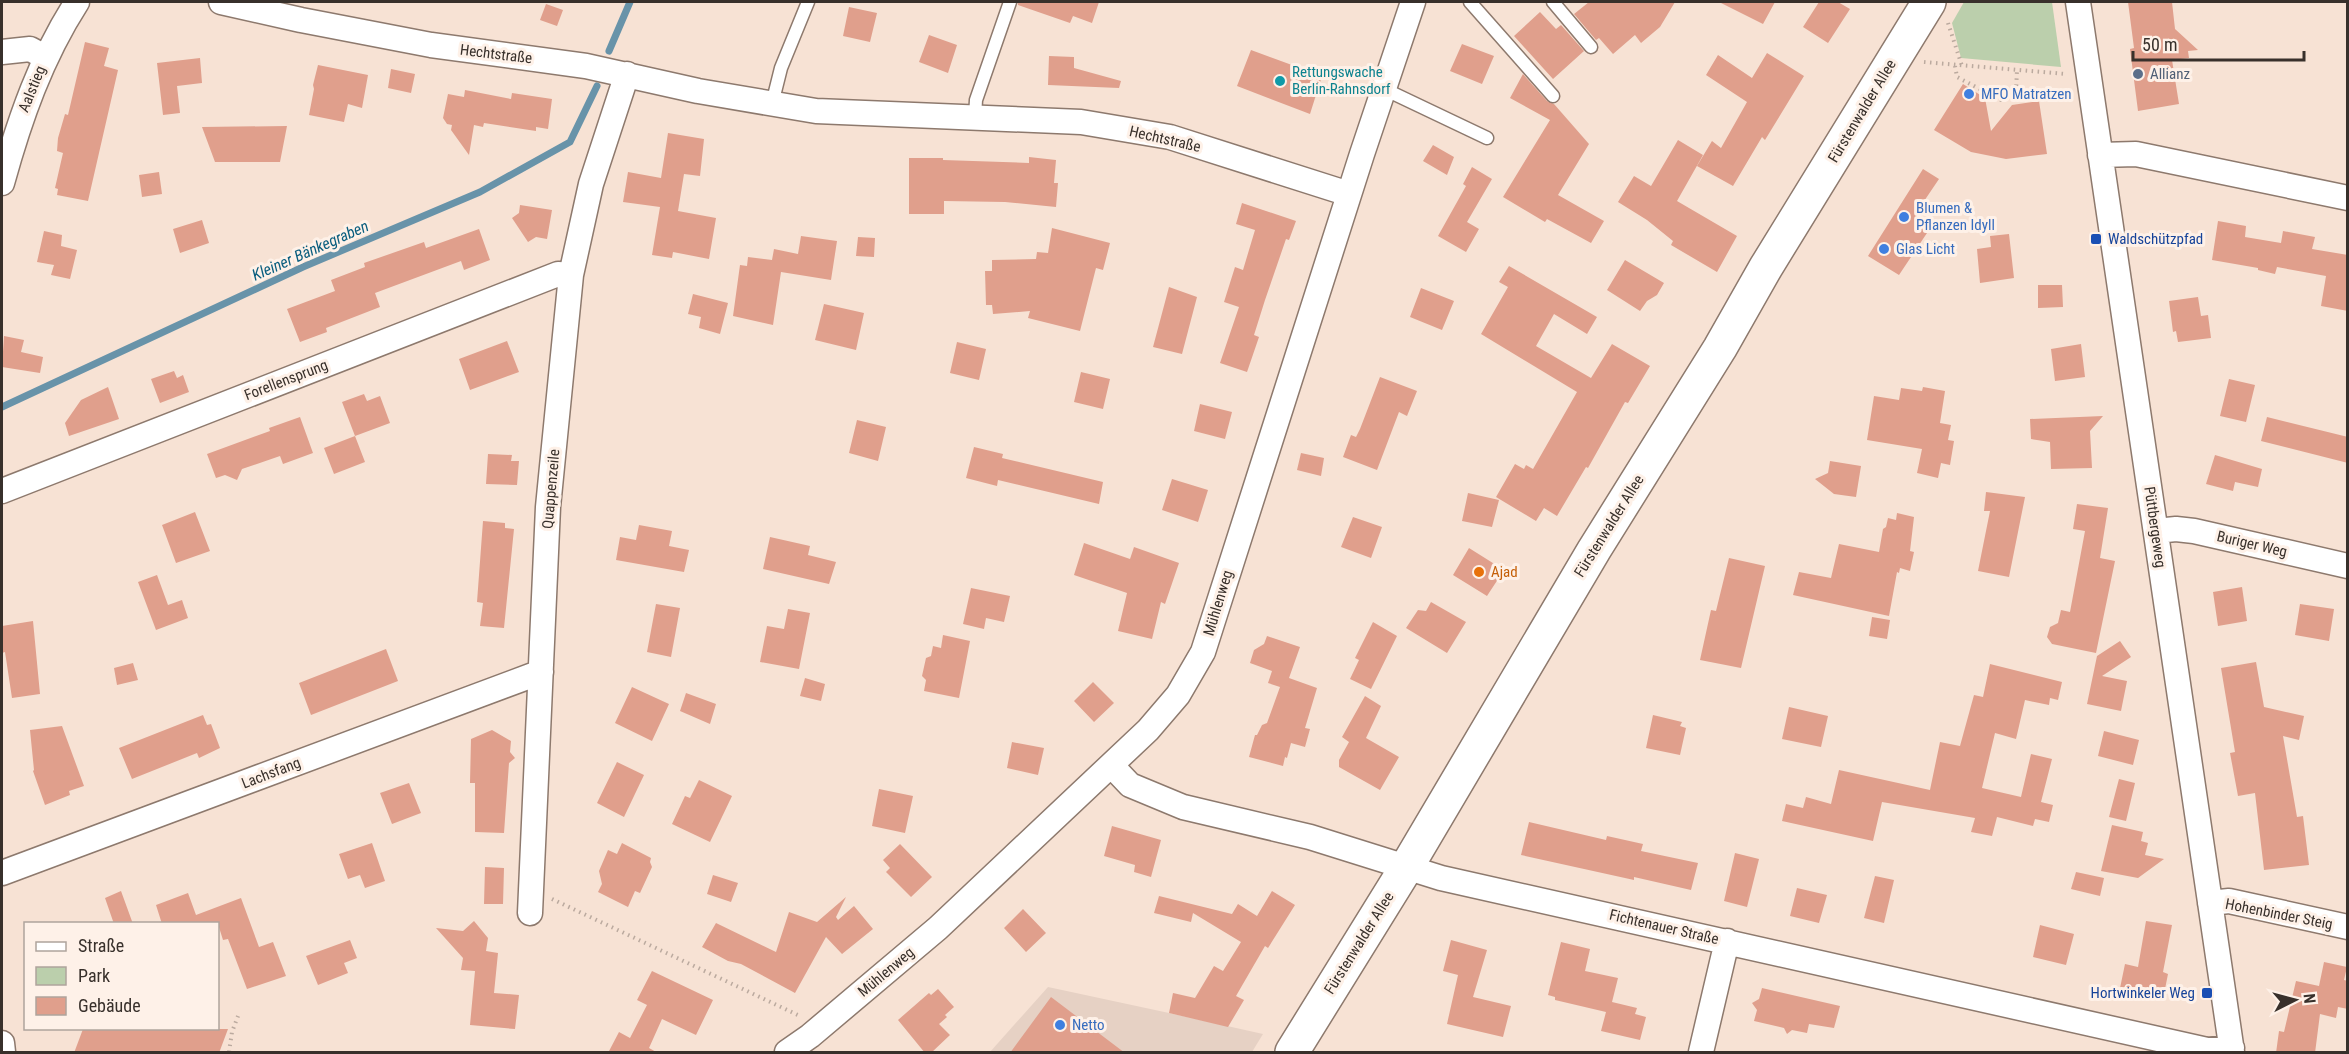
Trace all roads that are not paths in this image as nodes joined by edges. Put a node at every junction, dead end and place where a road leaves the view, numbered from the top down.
1 (77, 2) edge
2 (221, 2) edge
3 (808, 2) edge
4 (1010, 2) edge
5 (1413, 2) edge
6 (1470, 2) edge
7 (1553, 2) edge
8 (2078, 2) edge
9 (1938, 9) edge
10 (1591, 47) dead end
11 (2, 52) edge
12 (45, 57) junction
13 (627, 74) junction
14 (1384, 89) junction
15 (1553, 96) dead end
16 (772, 104) junction
17 (975, 116) junction
18 (1487, 138) dead end
19 (2100, 155) junction
20 (2, 183) edge
21 (1349, 194) junction
22 (2348, 198) edge
23 (571, 275) junction
24 (2, 491) edge
25 (2156, 531) junction
26 (2348, 566) edge
27 (541, 672) junction
28 (1111, 765) junction
29 (1406, 868) junction
30 (2, 873) edge
31 (531, 902) road end
32 (2210, 903) junction
33 (2348, 927) edge
34 (1726, 941) junction
35 (2, 1043) edge
36 (2232, 1050) edge
37 (3, 1053) edge
38 (787, 1053) edge
39 (1292, 1053) edge
40 (1701, 1053) edge

1 - 12 street, Aalstieg
2 - 13 street, Hechtstraße
3 - 16 lane
4 - 17 lane
5 - 14 street, Mühlenweg
6 - 15 lane
7 - 10 lane
8 - 19 street, Püttbergeweg
9 - 29 main road, Fürstenwalder Allee
11 - 12 street
12 - 20 street, Aalstieg
13 - 16 street, Hechtstraße
13 - 23 street, Quappenzeile
14 - 18 lane
14 - 21 street, Mühlenweg
16 - 17 street, Hechtstraße
17 - 21 street, Hechtstraße
19 - 22 street
19 - 25 street, Püttbergeweg
21 - 28 street, Mühlenweg
23 - 24 street, Forellensprung
23 - 27 street, Quappenzeile
25 - 26 street, Buriger Weg
25 - 32 street, Püttbergeweg
27 - 30 street, Lachsfang
27 - 31 street, Quappenzeile
28 - 29 street, Fichtenauer Straße
28 - 38 street, Mühlenweg
29 - 34 street, Fichtenauer Straße
29 - 39 main road, Fürstenwalder Allee
32 - 33 street, Hohenbinder Steig
32 - 36 street, Püttbergeweg
34 - 36 street, Fichtenauer Straße
34 - 40 street
35 - 37 street

